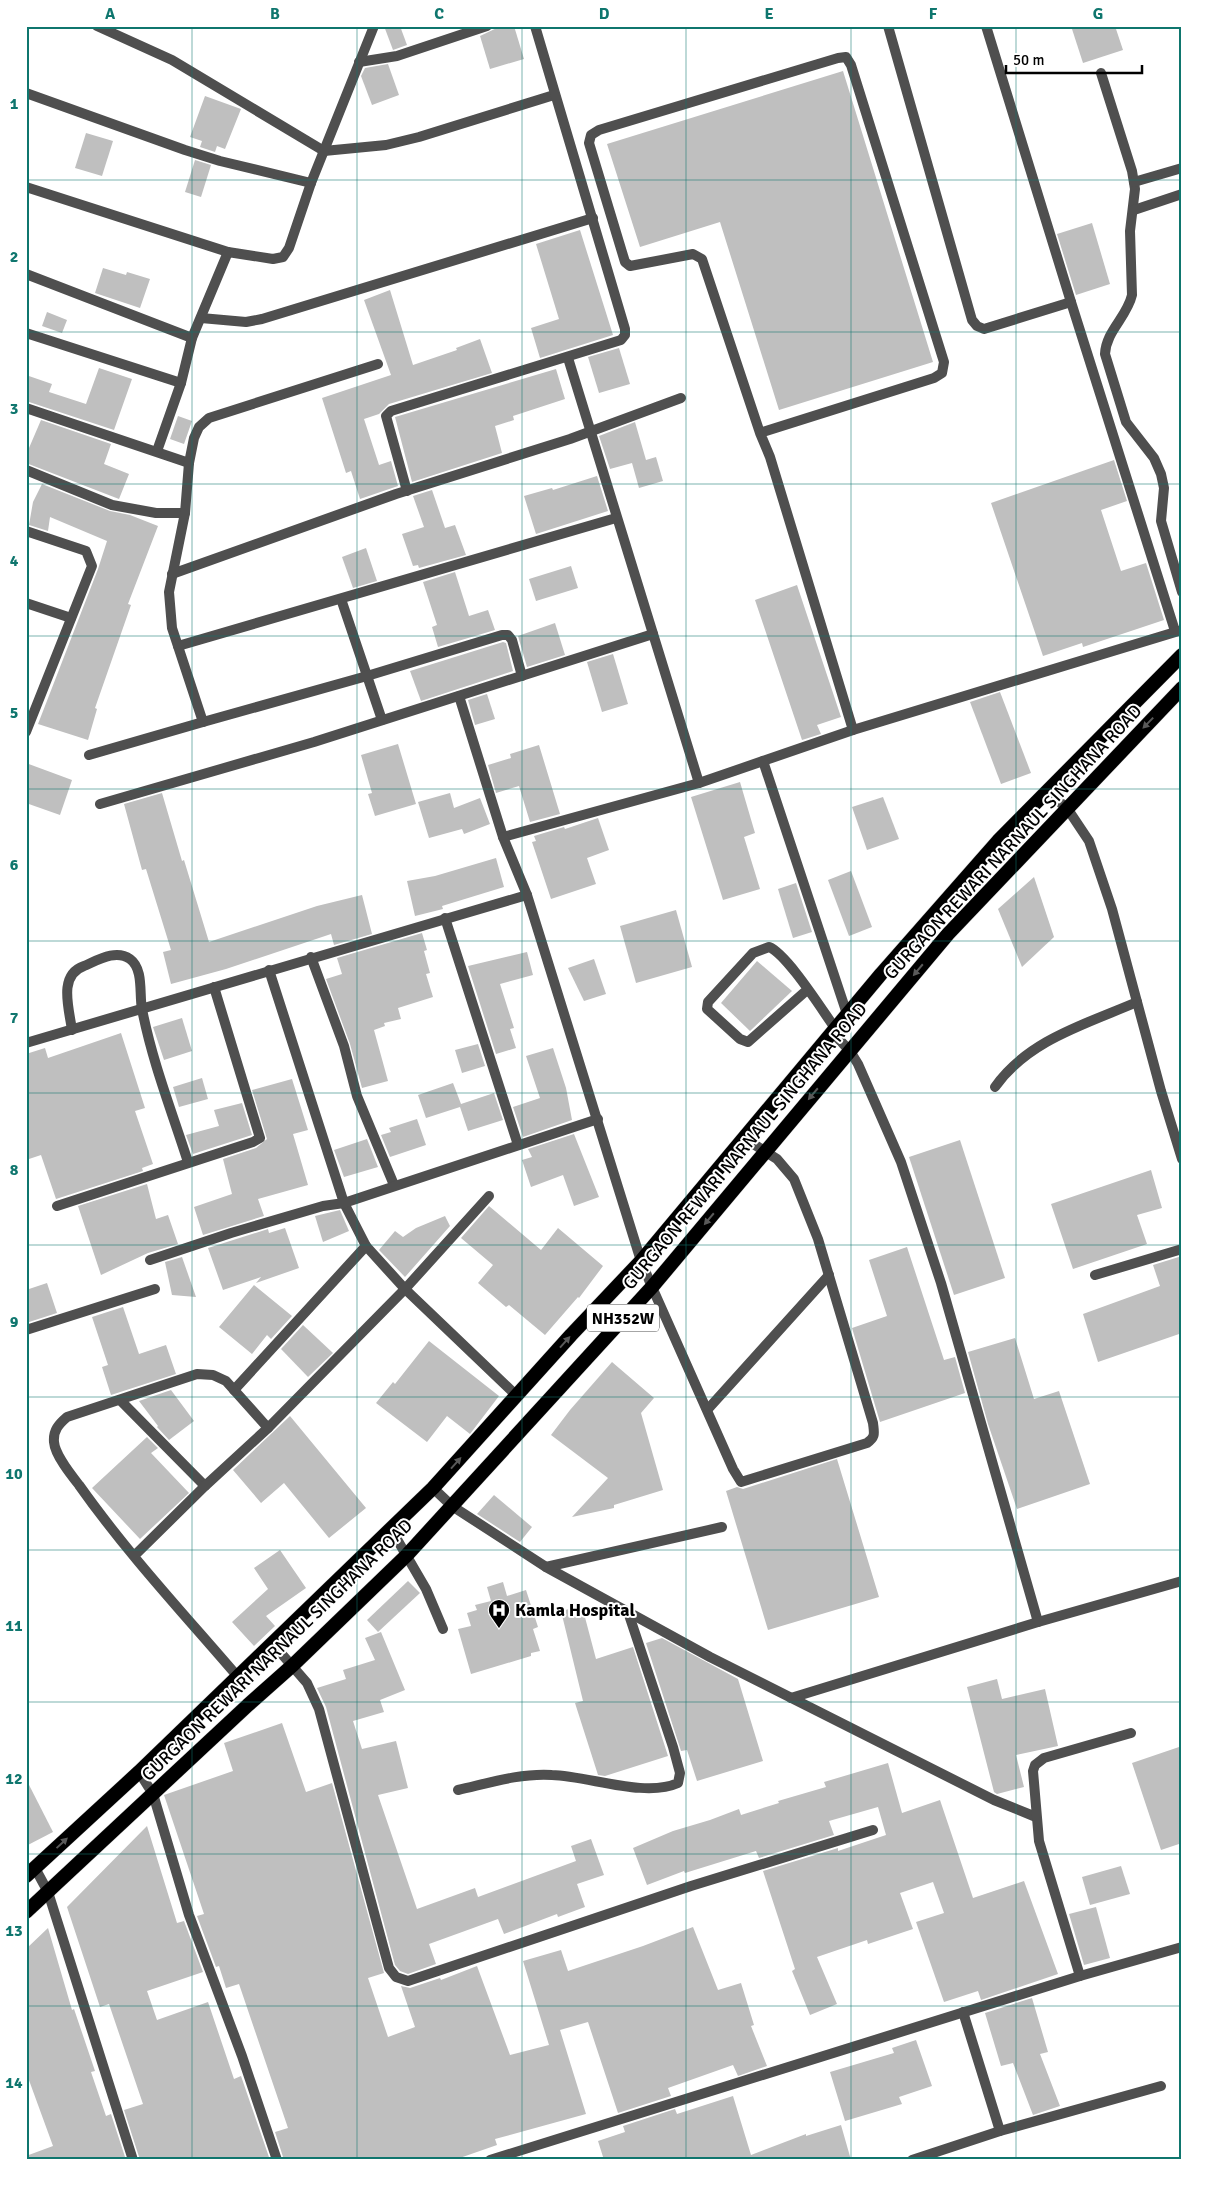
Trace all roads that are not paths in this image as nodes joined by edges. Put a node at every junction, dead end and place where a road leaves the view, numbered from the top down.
1 (97, 26) edge
2 (374, 26) edge
3 (487, 26) edge
4 (535, 26) edge
5 (888, 26) edge
6 (986, 26) edge
7 (359, 62) junction
8 (1101, 73) dead end
9 (26, 93) edge
10 (554, 95) junction
11 (324, 151) junction
12 (1182, 168) edge
13 (1134, 182) junction
14 (311, 183) junction
15 (26, 187) edge
16 (1182, 194) edge
17 (1134, 210) junction
18 (593, 218) junction
19 (228, 252) junction
20 (26, 274) edge
21 (1072, 302) junction
22 (201, 318) junction
23 (26, 333) edge
24 (192, 338) junction
25 (568, 358) junction
26 (378, 364) dead end
27 (181, 383) junction
28 (681, 398) dead end
29 (26, 408) edge
30 (591, 431) junction
31 (760, 433) junction
32 (157, 451) junction
33 (188, 463) junction
34 (26, 470) edge
35 (407, 491) junction
36 (185, 512) junction
37 (616, 518) junction
38 (26, 531) edge
39 (172, 574) junction
40 (1182, 592) edge
41 (341, 599) junction
42 (26, 603) edge
43 (71, 618) junction
44 (1178, 630) edge
45 (653, 634) junction
46 (178, 646) junction
47 (1182, 655) edge
48 (367, 676) junction
49 (522, 676) junction
50 (1182, 688) edge
51 (459, 696) junction
52 (29, 715) edge
53 (382, 720) junction
54 (203, 722) junction
55 (853, 730) junction
56 (26, 732) edge
57 (89, 755) dead end
58 (763, 761) junction
59 (699, 783) junction
60 (1047, 792) junction
61 (100, 804) dead end
62 (1067, 808) junction
63 (503, 837) junction
64 (527, 895) junction
65 (445, 918) junction
66 (312, 957) junction
67 (269, 970) junction
68 (214, 987) junction
69 (807, 990) junction
70 (1137, 1002) junction
71 (141, 1009) junction
72 (847, 1014) junction
73 (72, 1030) junction
74 (834, 1030) junction
75 (26, 1043) edge
76 (850, 1051) junction
77 (995, 1087) dead end
78 (598, 1119) junction
79 (744, 1138) junction
80 (518, 1145) junction
81 (765, 1151) junction
82 (1182, 1159) edge
83 (188, 1162) junction
84 (394, 1185) junction
85 (489, 1196) dead end
86 (344, 1203) junction
87 (58, 1206) dead end
88 (366, 1246) junction
89 (1182, 1249) edge
90 (150, 1260) dead end
91 (641, 1261) junction
92 (829, 1275) junction
93 (1095, 1275) dead end
94 (652, 1287) junction
95 (155, 1289) dead end
96 (405, 1289) junction
97 (26, 1330) edge
98 (234, 1390) junction
99 (517, 1396) junction
100 (120, 1400) junction
101 (708, 1409) junction
102 (268, 1428) junction
103 (205, 1486) junction
104 (433, 1488) junction
105 (452, 1506) junction
106 (722, 1527) dead end
107 (391, 1529) junction
108 (134, 1556) junction
109 (406, 1556) junction
110 (546, 1567) junction
111 (1182, 1581) edge
112 (628, 1612) junction
113 (1038, 1622) junction
114 (443, 1629) dead end
115 (273, 1644) junction
116 (293, 1665) junction
117 (238, 1677) junction
118 (790, 1698) junction
119 (1131, 1733) dead end
120 (140, 1772) junction
121 (458, 1790) dead end
122 (153, 1794) junction
123 (1036, 1817) junction
124 (873, 1830) dead end
125 (31, 1872) edge
126 (48, 1892) junction
127 (26, 1912) edge
128 (1182, 1947) edge
129 (1080, 1976) junction
130 (963, 2012) junction
131 (1161, 2086) dead end
132 (1000, 2131) junction
133 (133, 2160) edge
134 (276, 2160) edge
135 (490, 2160) edge
136 (912, 2160) edge

1 - 11 street
2 - 7 street
3 - 7 street
4 - 10 street
5 - 21 street
6 - 21 street
7 - 11 street
8 - 13 street
9 - 14 street
10 - 11 street
10 - 18 street
11 - 14 street
12 - 13 street
13 - 17 street
14 - 19 street
15 - 19 street
16 - 17 street
17 - 40 street
18 - 22 street
18 - 25 street
19 - 22 street
20 - 24 street
21 - 44 street
22 - 24 street
23 - 27 street
24 - 27 street
25 - 30 street
25 - 35 street
26 - 33 street
27 - 32 street
28 - 30 street
29 - 32 street
30 - 35 street
30 - 37 street
31 - 31 street
31 - 55 street
32 - 33 street
33 - 36 street
34 - 36 street
35 - 39 street
36 - 39 street
37 - 41 street
37 - 45 street
38 - 43 street
39 - 46 street
41 - 46 street
41 - 48 street
42 - 43 street
43 - 52 street
44 - 55 street
45 - 49 street
45 - 59 street
46 - 54 street
47 - 60 highway, NH352W
48 - 49 street
48 - 53 street
48 - 54 street
49 - 51 street
50 -> 62 highway, GURGAON REWARI NARNAUL SINGHANA ROAD / NH352W
51 - 53 street
51 - 63 street
52 - 56 street
53 - 61 street
54 - 57 street
55 - 58 street
58 - 59 street
58 - 72 street
59 - 63 street
60 - 62 street
60 - 72 highway, NH352W
62 - 70 street
62 -> 76 highway, GURGAON REWARI NARNAUL SINGHANA ROAD / NH352W
63 - 64 street
64 - 65 street
64 - 78 street
65 - 66 street
65 - 80 street
66 - 67 street
66 - 84 street
67 - 68 street
67 - 86 street
68 - 71 street
68 - 83 street
69 - 69 street
69 - 74 street
70 - 77 street
70 - 82 street
71 - 73 street
71 - 73 street
71 - 83 street
72 - 74 highway, NH352W
73 - 75 street
74 - 76 street
74 - 79 highway, NH352W
76 -> 81 highway, GURGAON REWARI NARNAUL SINGHANA ROAD / NH352W
76 - 113 street
78 - 80 street
78 - 91 street
79 - 81 street
79 - 91 highway, NH352W
80 - 84 street
81 - 92 street
81 -> 94 highway, GURGAON REWARI NARNAUL SINGHANA ROAD / NH352W
83 - 87 street
84 - 86 street
85 - 96 street
86 - 88 street
86 - 90 street
88 - 96 street
88 - 98 street
89 - 93 street
91 - 94 street
99 -> 91 highway, NH352W
92 - 101 street
92 - 101 street
94 - 101 street
94 - 105 highway, GURGAON REWARI NARNAUL SINGHANA ROAD / NH352W
95 - 97 street
96 - 99 street
96 - 102 street
98 - 100 street
98 - 102 street
104 -> 99 highway, NH352W
100 - 103 street
100 - 108 street
102 - 103 street
103 - 108 street
104 - 105 street
104 - 107 highway, NH352W
105 - 109 highway, GURGAON REWARI NARNAUL SINGHANA ROAD / NH352W
105 - 110 street
106 - 110 street
107 - 109 street
107 - 115 highway, NH352W
108 - 117 street
109 - 114 street
109 - 116 highway, GURGAON REWARI NARNAUL SINGHANA ROAD / NH352W
110 - 112 street
111 - 113 street
112 - 118 street
112 - 121 street
113 - 118 street
115 - 116 street
115 - 117 highway, NH352W
116 - 122 highway, GURGAON REWARI NARNAUL SINGHANA ROAD / NH352W
116 - 124 street
117 - 120 highway, NH352W
118 - 123 street
119 - 123 street
120 - 122 street
125 -> 120 highway, NH352W
122 - 126 highway, GURGAON REWARI NARNAUL SINGHANA ROAD / NH352W
122 - 134 street
123 - 129 street
125 - 126 street
126 - 127 highway, GURGAON REWARI NARNAUL SINGHANA ROAD / NH352W
126 - 133 street
128 - 129 street
129 - 130 street
130 - 132 street
130 - 135 street
131 - 132 street
132 - 136 street

